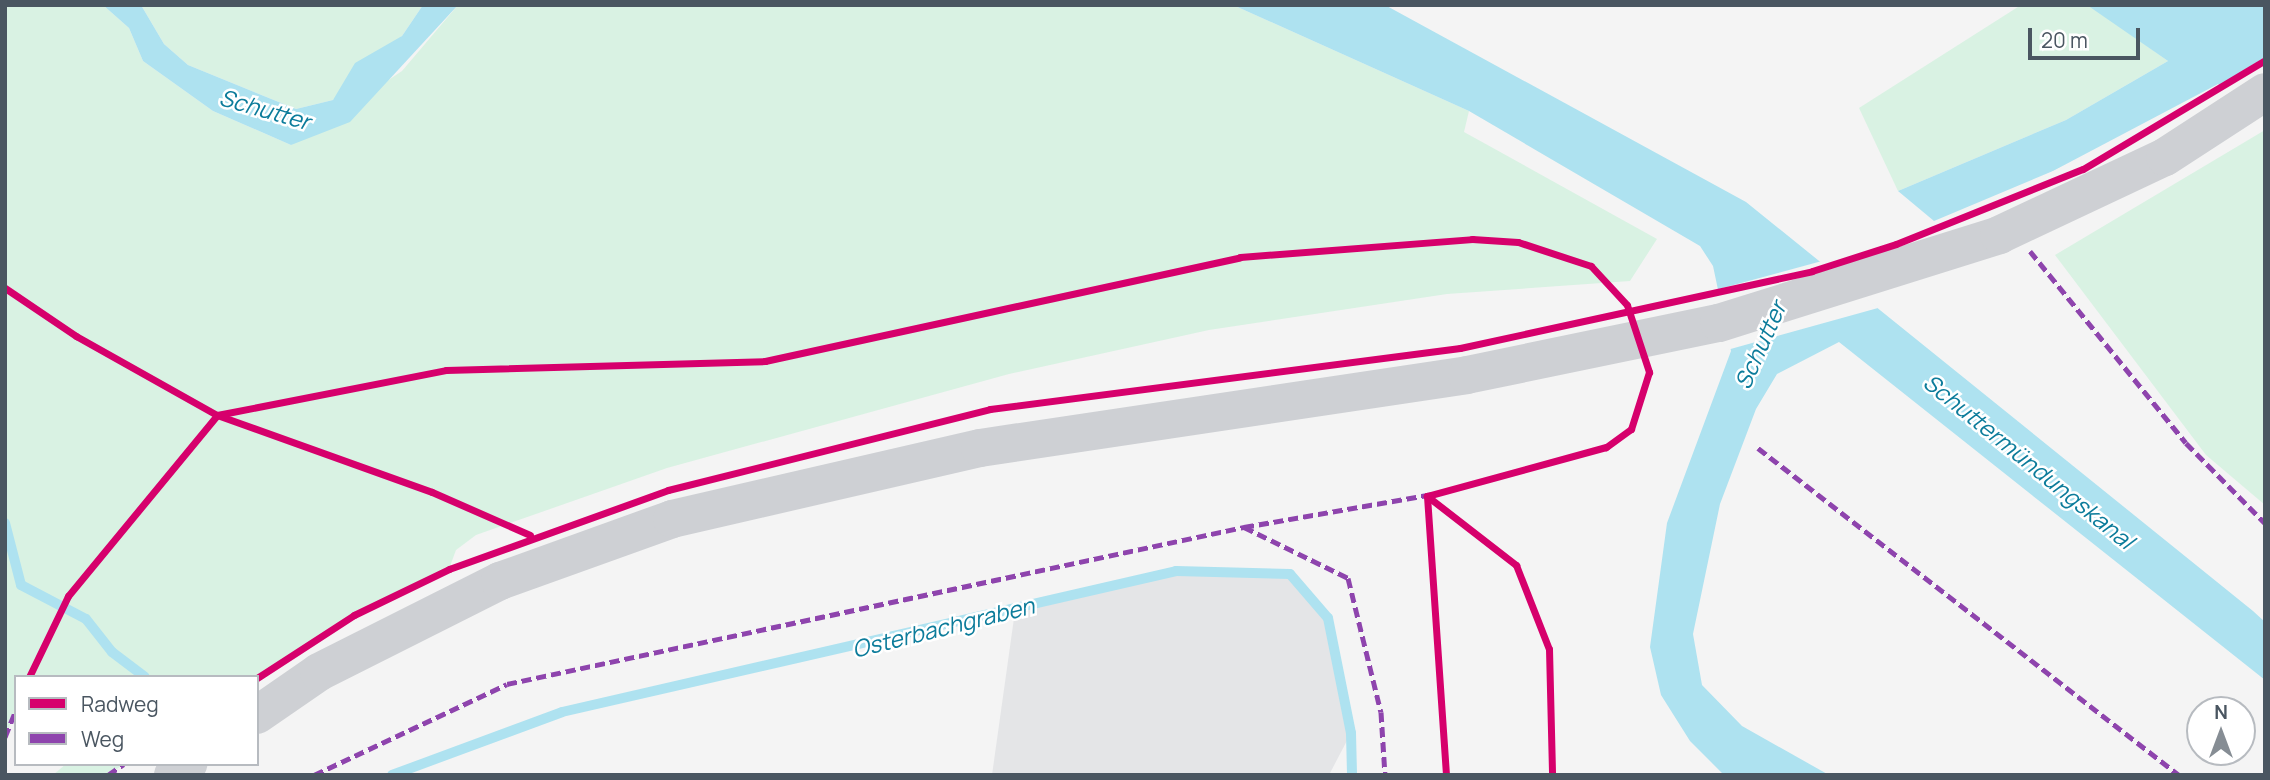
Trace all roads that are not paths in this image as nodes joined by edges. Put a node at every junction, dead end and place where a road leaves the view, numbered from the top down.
1 (2265, 92) edge
2 (259, 714) edge

1 - 2 street

